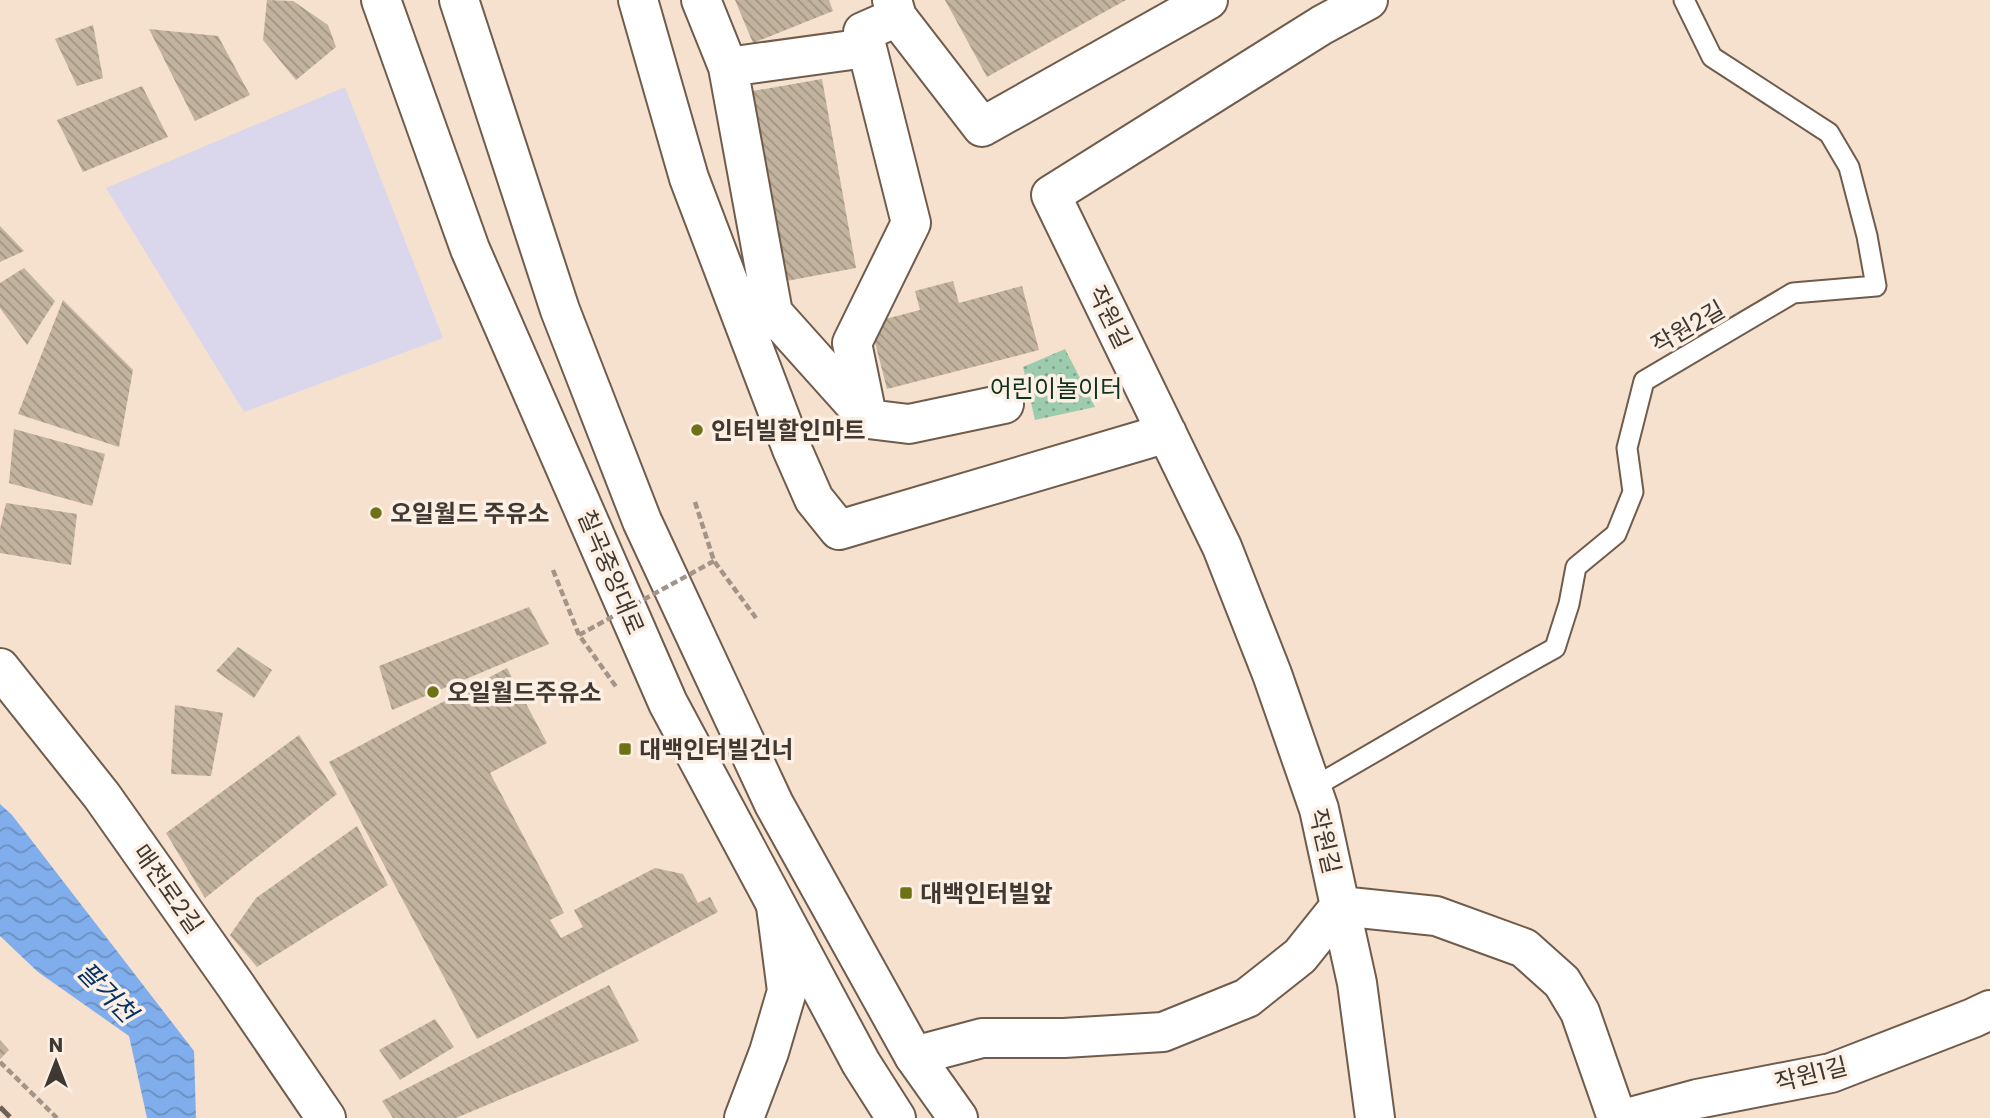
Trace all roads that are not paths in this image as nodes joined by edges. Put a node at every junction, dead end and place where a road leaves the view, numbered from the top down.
1 (382, 0) edge
2 (458, 0) edge
3 (638, 0) edge
4 (701, 0) edge
5 (1208, 0) edge
6 (1368, 0) edge
7 (1684, 0) edge
8 (894, 8) edge
9 (866, 48) junction
10 (728, 67) junction
11 (1004, 404) dead end
12 (868, 419) junction
13 (1167, 433) junction
14 (0, 668) edge
15 (1312, 788) junction
16 (776, 904) junction
17 (1340, 906) junction
18 (1990, 1010) edge
19 (914, 1056) junction
20 (326, 1118) edge
21 (744, 1118) edge
22 (896, 1118) edge
23 (958, 1118) edge
24 (1375, 1118) edge
25 (1617, 1118) edge
26 (1627, 1118) edge

1 - 16 street, 칠곡중앙대로
2 - 19 street, 칠곡중앙대로
3 - 13 street
4 - 10 street
5 - 8 street
6 - 13 street, 작원길
7 - 15 lane, 작원2길
8 - 9 street
9 - 10 street
9 - 12 street
10 - 12 street
11 - 12 street
13 - 15 street, 작원길
14 - 20 street, 매천로2길
15 - 17 street, 작원길
16 - 21 street
16 - 22 street, 칠곡중앙대로
17 - 19 street, 작원길
17 - 24 street
17 - 25 street, 작원길
18 - 26 street, 작원1길
19 - 23 street, 칠곡중앙대로

